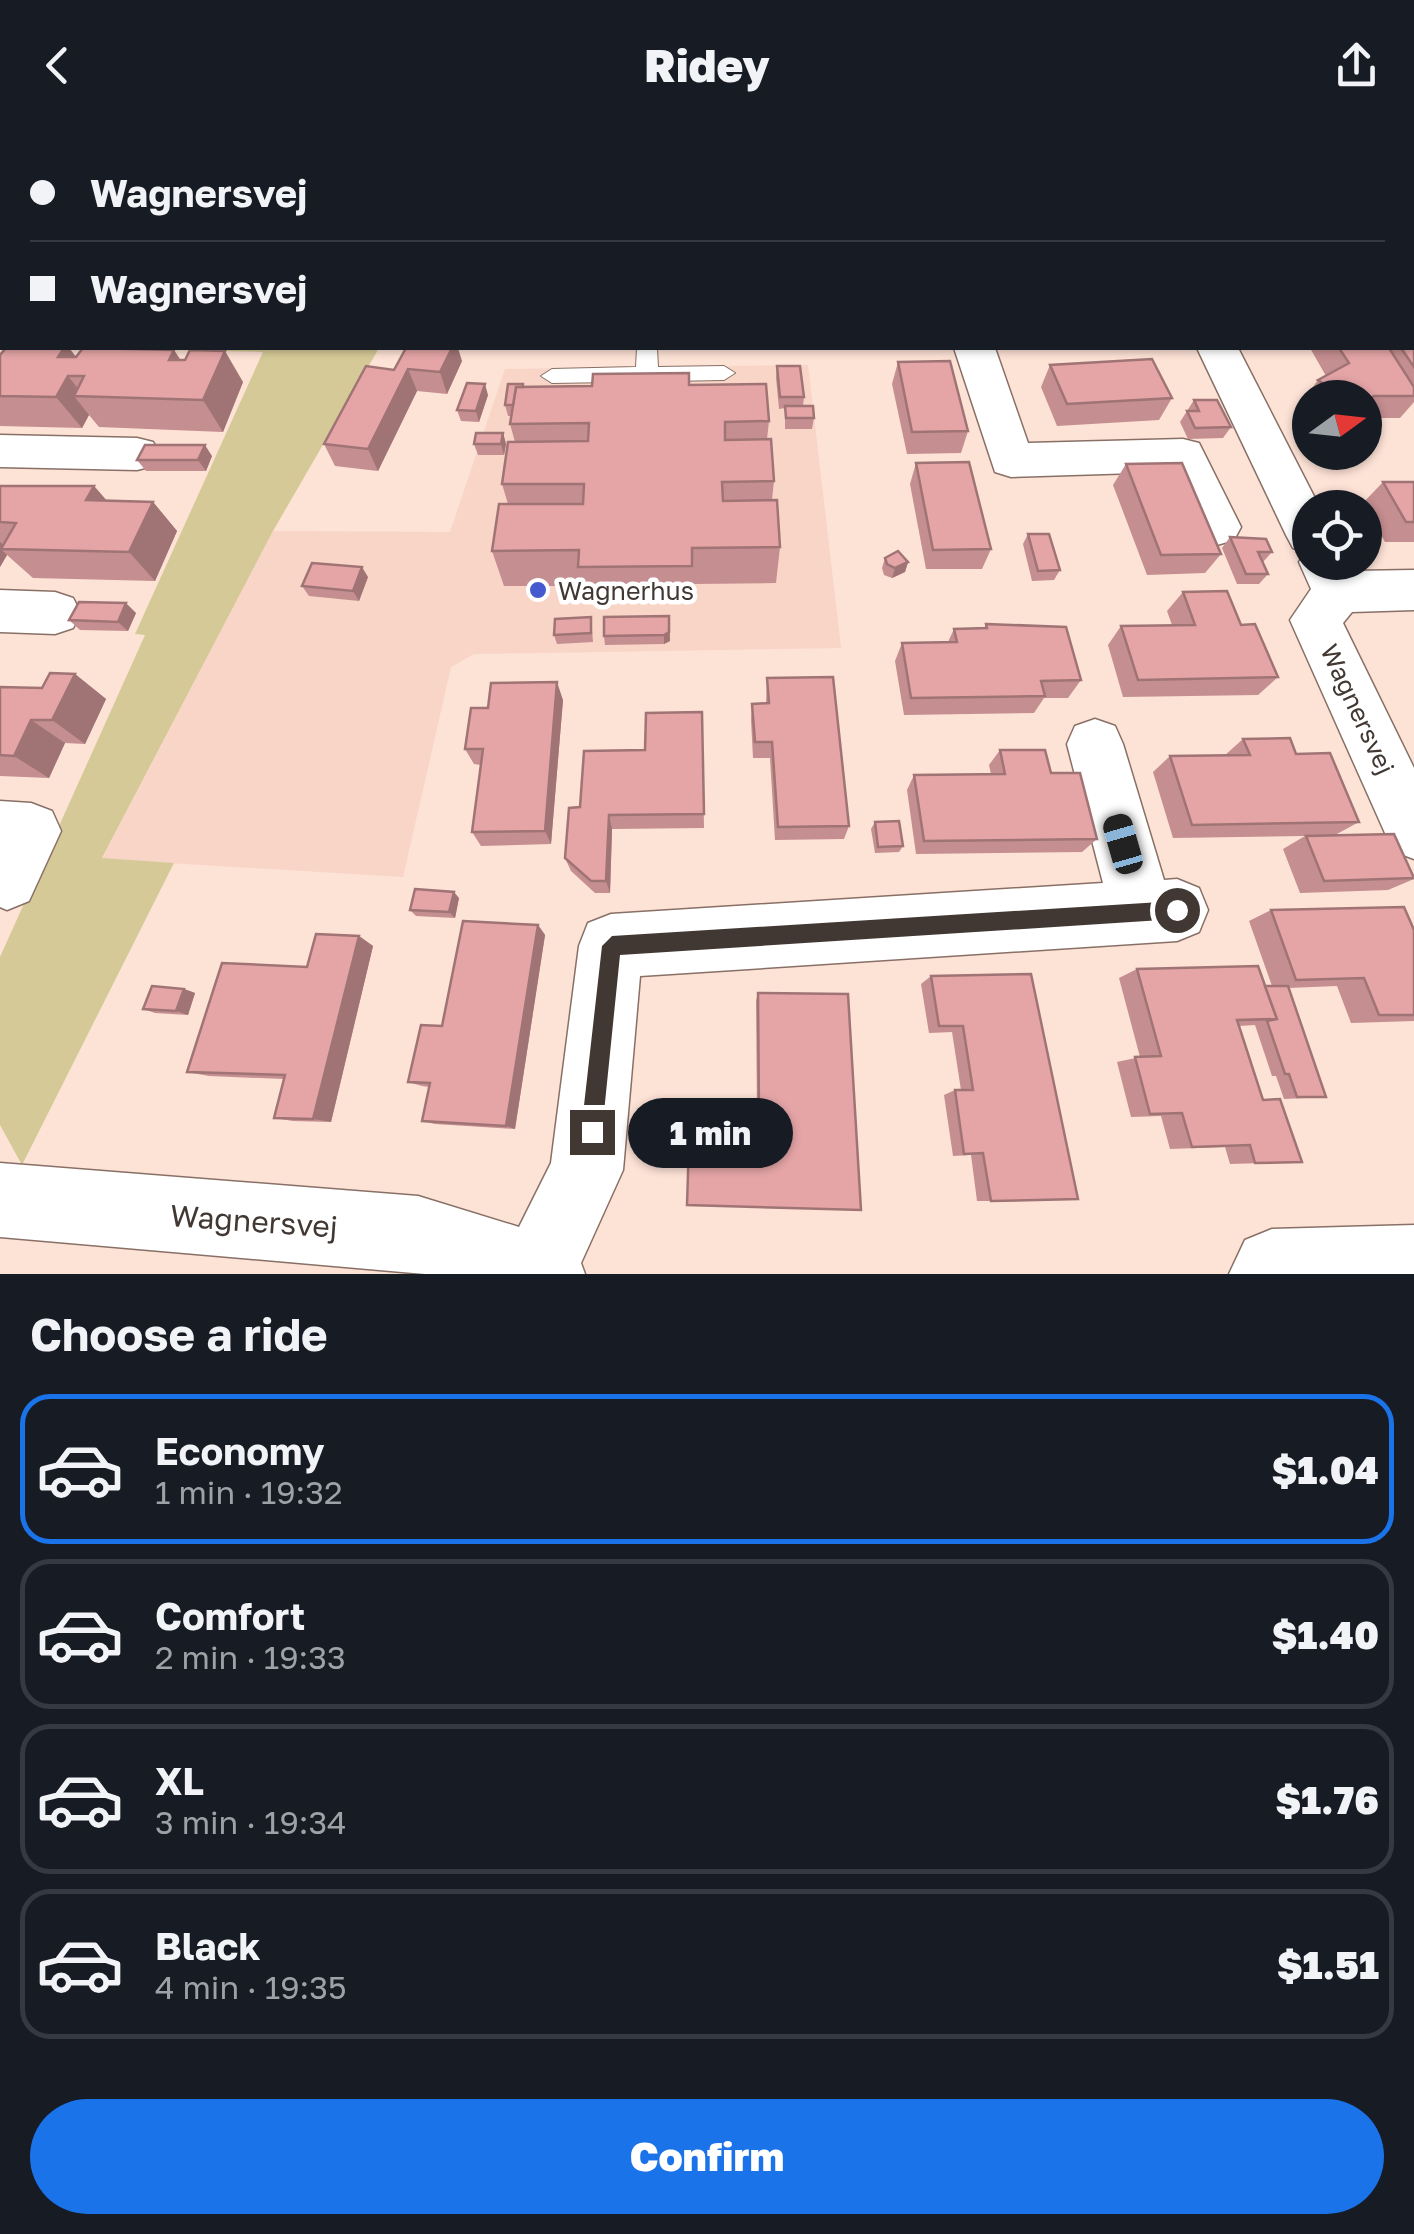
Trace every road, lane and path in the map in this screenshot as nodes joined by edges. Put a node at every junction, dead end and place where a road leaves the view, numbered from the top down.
1 (648, 350) edge
2 (976, 350) edge
3 (1218, 350) edge
4 (724, 373) dead end
5 (647, 374) junction
6 (552, 376) dead end
7 (0, 451) edge
8 (136, 454) edge
9 (1292, 499) edge
10 (1217, 528) dead end
11 (1330, 580) edge
12 (1350, 580) edge
13 (1414, 590) edge
14 (0, 611) edge
15 (55, 613) dead end
16 (1095, 744) dead end
17 (1414, 831) edge
18 (0, 1200) edge
19 (1414, 1262) edge
20 (522, 1270) edge
21 (1267, 1274) edge

1 - 5 lane
2 - 10 street
3 - 9 street
4 - 5 lane
5 - 6 lane
7 - 8 street
11 - 17 street, Wagnersvej
12 - 13 street, Wagnersvej
14 - 15 street
16 - 20 street, Wagnersvej
18 - 20 street, Wagnersvej
19 - 21 street

